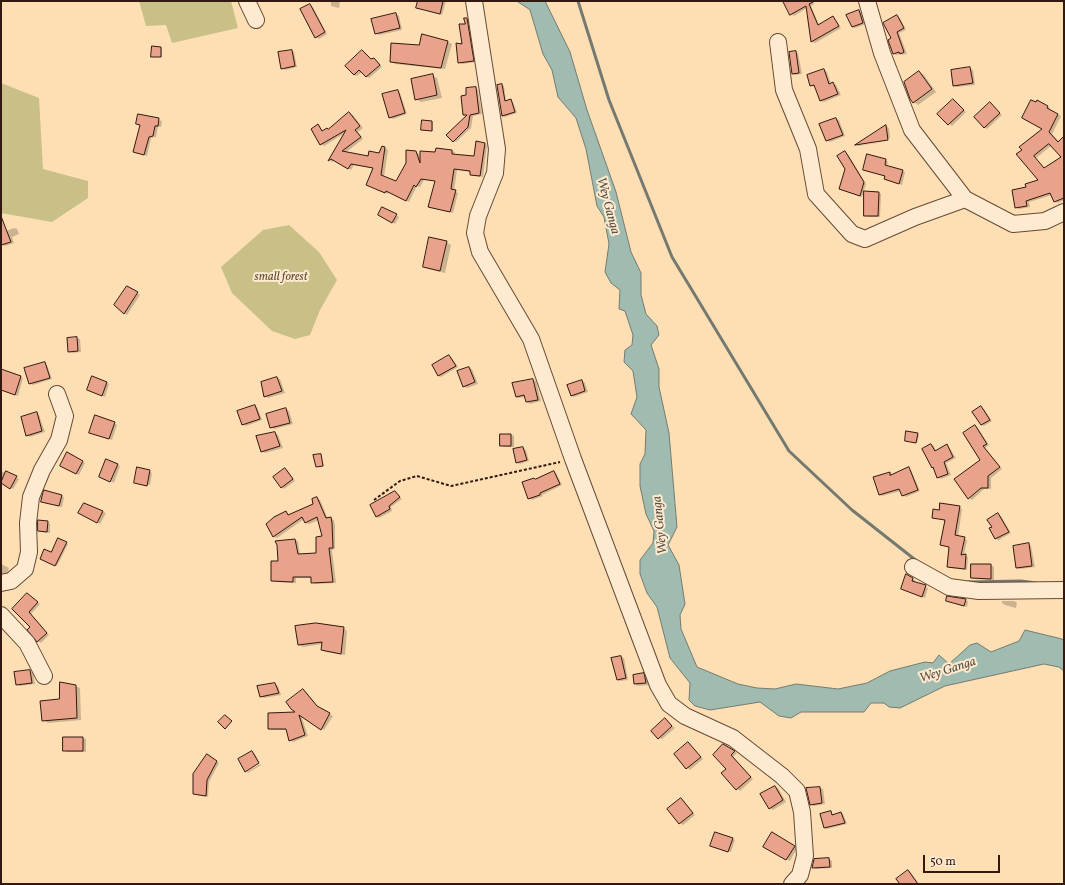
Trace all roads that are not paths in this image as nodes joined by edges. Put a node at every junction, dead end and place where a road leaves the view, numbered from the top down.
1 (247, 1) edge
2 (474, 1) edge
3 (867, 1) edge
4 (256, 20) dead end
5 (778, 42) dead end
6 (966, 199) junction
7 (1064, 212) edge
8 (57, 394) dead end
9 (913, 567) dead end
10 (1, 583) edge
11 (1064, 590) edge
12 (1, 615) edge
13 (44, 676) dead end
14 (792, 884) edge

1 - 4 street
2 - 14 street
3 - 6 street
5 - 6 street
6 - 7 street
8 - 10 street
9 - 11 street
12 - 13 street

